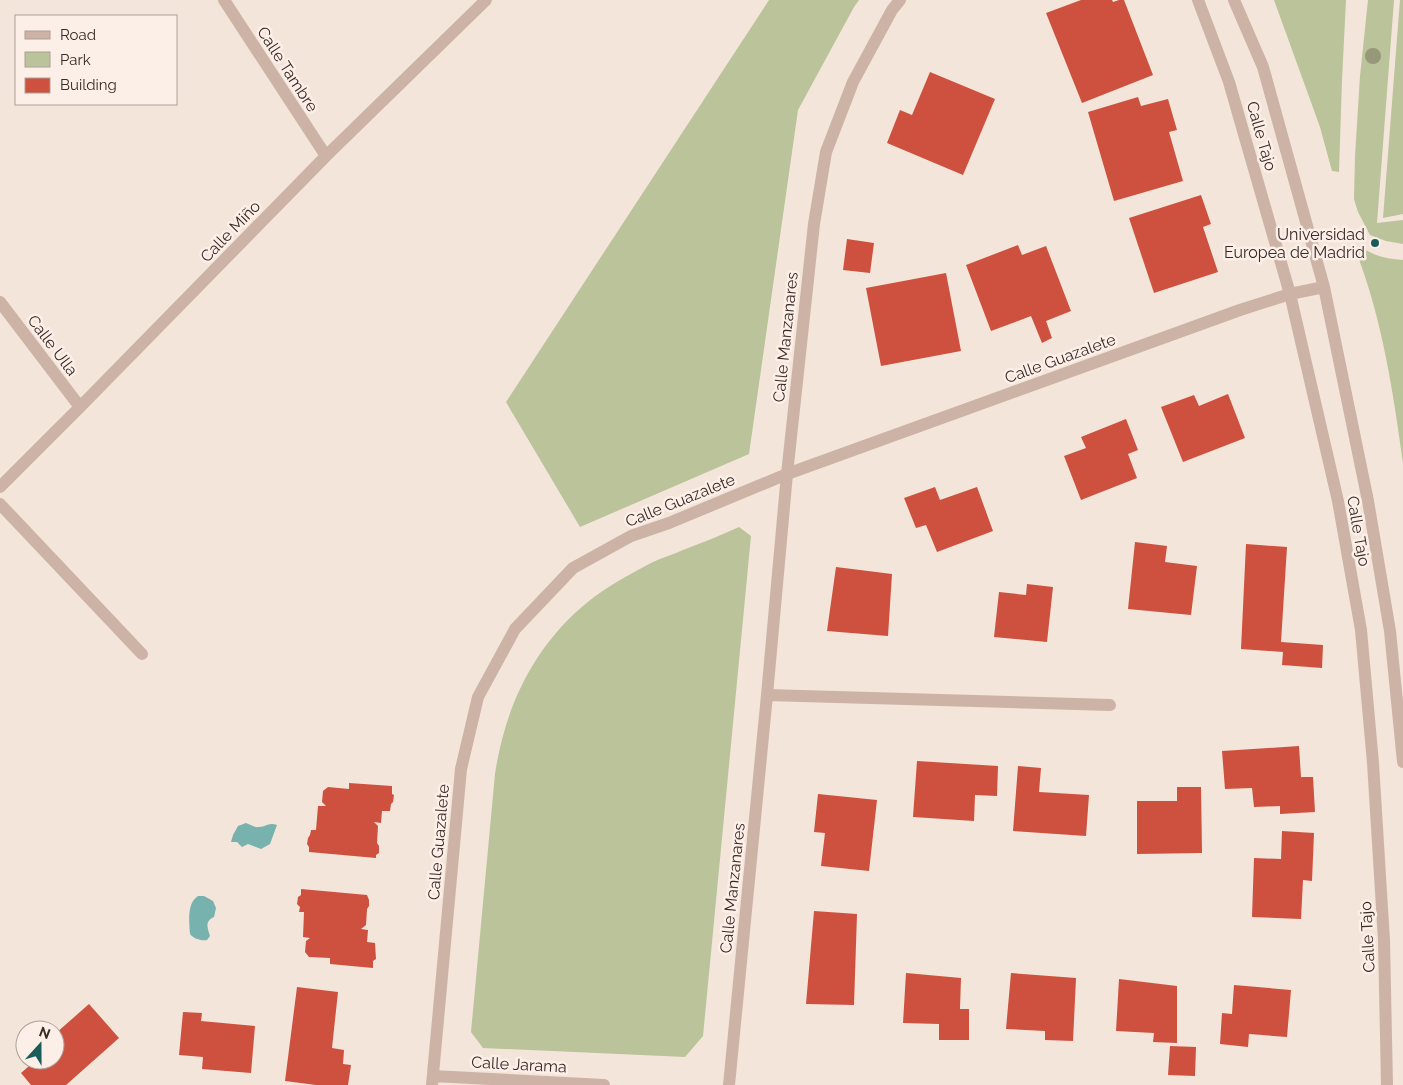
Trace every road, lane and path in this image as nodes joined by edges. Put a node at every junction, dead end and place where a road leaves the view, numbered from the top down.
1 (224, 0) edge
2 (486, 0) edge
3 (900, 0) edge
4 (1198, 0) edge
5 (1234, 0) edge
6 (326, 156) junction
7 (1324, 286) junction
8 (1290, 294) junction
9 (0, 302) edge
10 (80, 407) junction
11 (787, 474) junction
12 (0, 487) edge
13 (0, 504) edge
14 (142, 654) dead end
15 (767, 695) junction
16 (1110, 705) dead end
17 (1403, 762) edge
18 (432, 1081) edge
19 (604, 1085) edge
20 (730, 1085) edge
21 (1387, 1085) edge

1 - 6 street, Calle Tambre
2 - 6 street, Calle Miño
3 - 11 street, Calle Manzanares
4 - 8 street, Calle Tajo
5 - 7 street, Calle Tajo
6 - 10 street, Calle Miño
7 - 8 street, Calle Guazalete
7 - 17 street, Calle Tajo
8 - 11 street, Calle Guazalete
8 - 21 street, Calle Tajo
9 - 10 street, Calle Ulla
10 - 12 street, Calle Miño
11 - 15 street, Calle Manzanares
11 - 18 street, Calle Guazalete
13 - 14 street
15 - 16 street
15 - 20 street, Calle Manzanares
18 - 19 street, Calle Jarama

